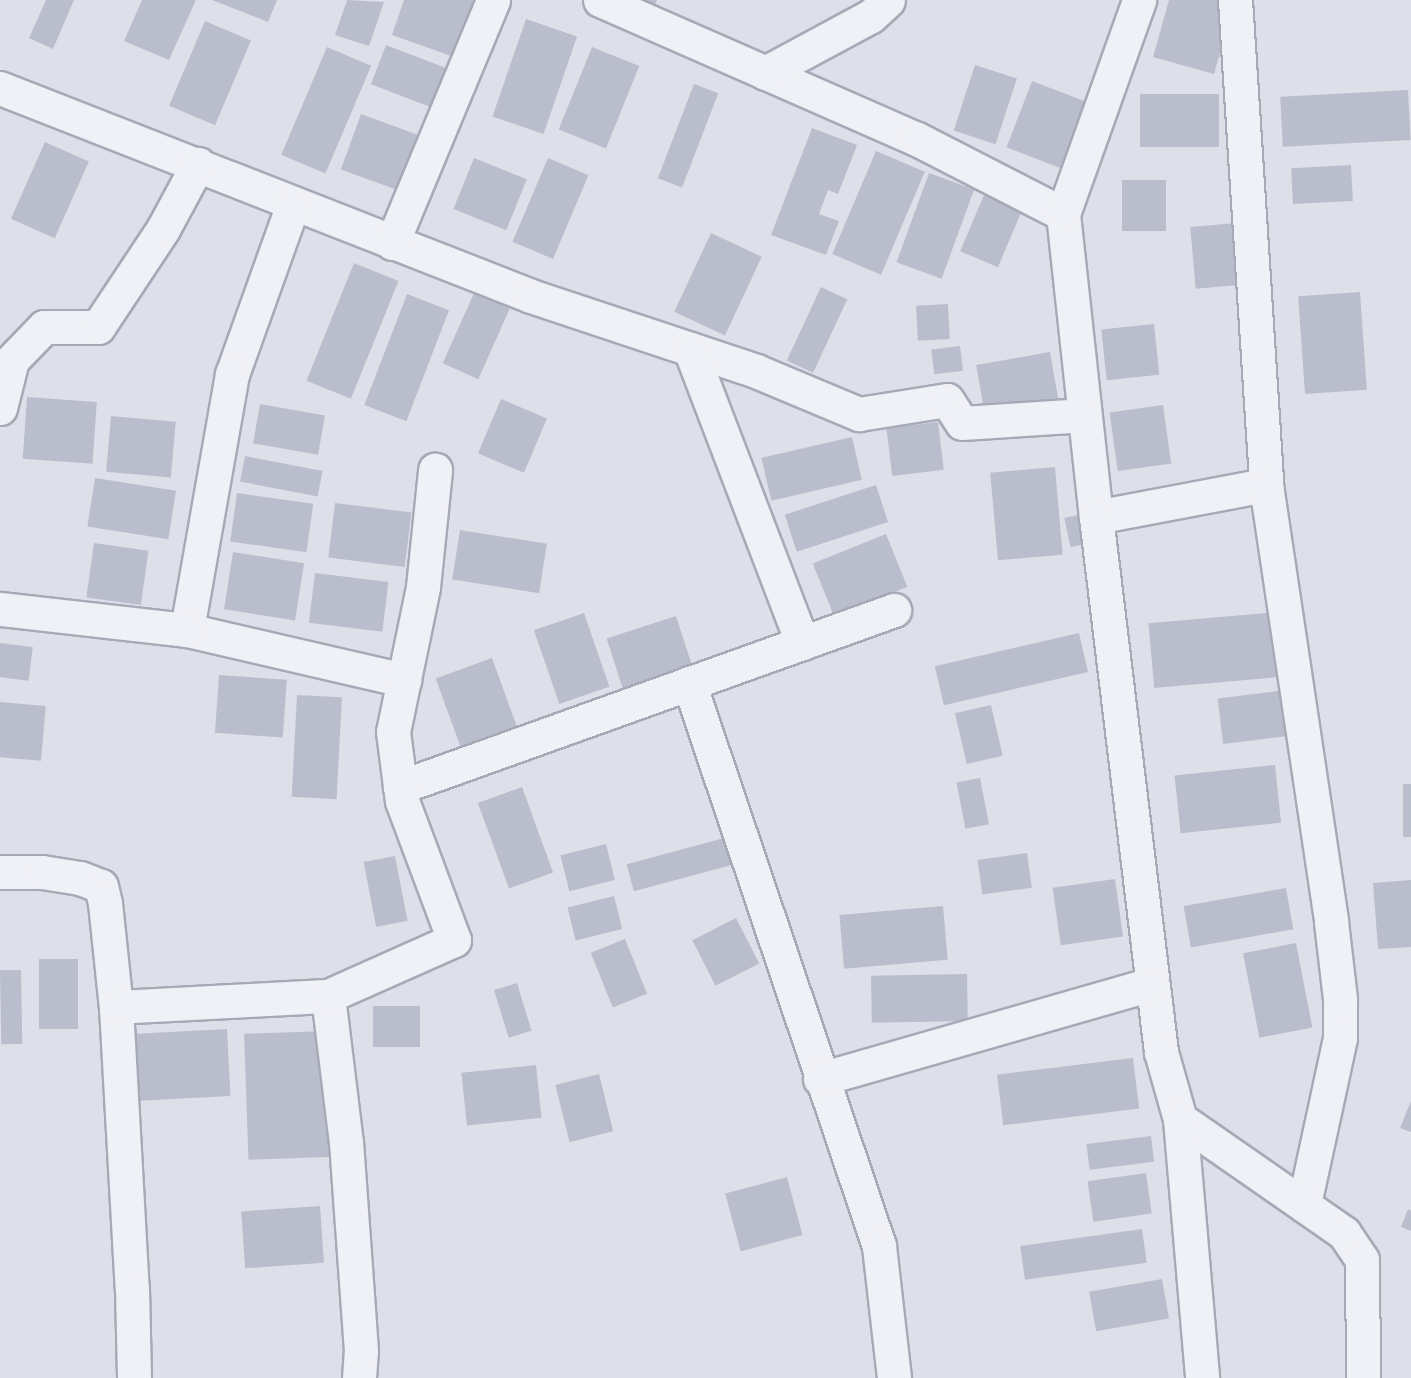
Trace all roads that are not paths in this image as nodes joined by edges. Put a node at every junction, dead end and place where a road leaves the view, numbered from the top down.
1 (493, 0) edge
2 (600, 0) edge
3 (888, 0) edge
4 (1139, 0) edge
5 (1235, 0) edge
6 (765, 74) junction
7 (0, 88) edge
8 (198, 164) junction
9 (293, 204) junction
10 (1063, 214) junction
11 (392, 243) junction
12 (690, 349) junction
13 (0, 408) edge
14 (1084, 415) junction
15 (435, 470) dead end
16 (1266, 485) junction
17 (1096, 517) junction
18 (0, 609) edge
19 (894, 610) dead end
20 (187, 630) junction
21 (802, 643) junction
22 (404, 680) junction
23 (689, 683) junction
24 (400, 787) junction
25 (0, 872) edge
26 (1152, 984) junction
27 (328, 996) junction
28 (116, 1007) junction
29 (820, 1079) junction
30 (1180, 1119) junction
31 (1304, 1205) junction
32 (134, 1378) edge
33 (359, 1378) edge
34 (894, 1378) edge
35 (1202, 1378) edge
36 (1363, 1378) edge

1 - 11 street
2 - 6 street
3 - 6 street
4 - 10 street
5 - 16 street
6 - 10 street
7 - 8 street
8 - 9 street
8 - 13 street
9 - 11 street
9 - 20 street
10 - 14 street
11 - 12 street
12 - 14 street
12 - 21 street
14 - 17 street
15 - 22 street
16 - 17 street
16 - 31 street
17 - 26 street
18 - 20 street
19 - 21 street
20 - 22 street
21 - 23 street
22 - 24 street
23 - 24 street
23 - 29 street
24 - 27 street
25 - 28 street
26 - 29 street
26 - 30 street
27 - 28 street
27 - 33 street
28 - 32 street
29 - 34 street
30 - 31 street
30 - 35 street
31 - 36 street

